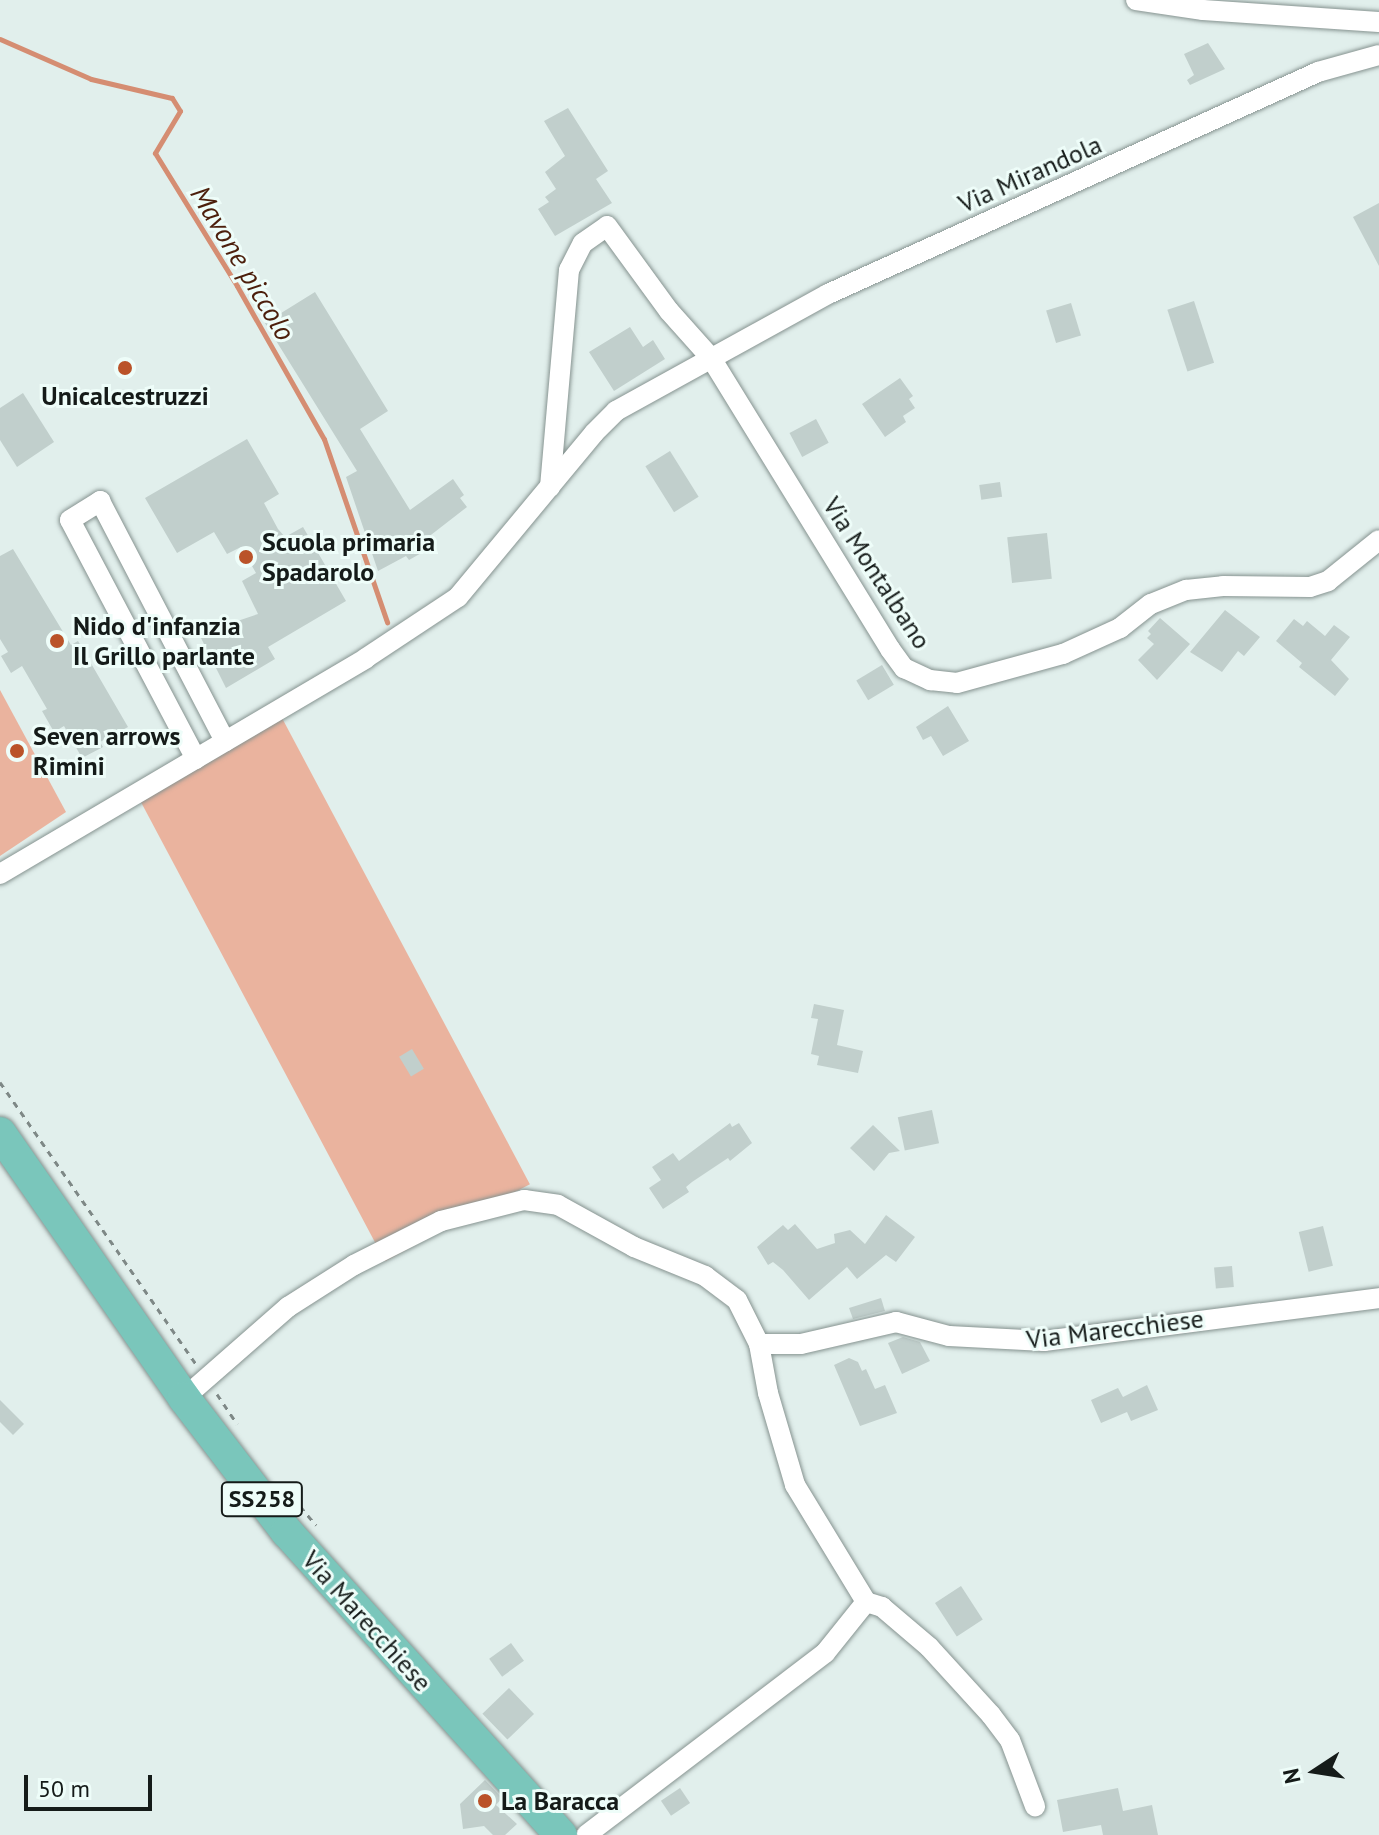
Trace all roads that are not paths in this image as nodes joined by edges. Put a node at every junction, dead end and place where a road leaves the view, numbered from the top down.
1 (1136, 0) edge
2 (1379, 22) edge
3 (1379, 55) edge
4 (711, 358) junction
5 (550, 487) junction
6 (1379, 540) edge
7 (225, 741) junction
8 (196, 759) junction
9 (0, 874) edge
10 (0, 1133) edge
11 (1379, 1298) edge
12 (759, 1344) junction
13 (193, 1386) junction
14 (866, 1602) junction
15 (1035, 1806) dead end
16 (561, 1835) edge
17 (586, 1835) edge

1 - 2 street
3 - 4 street, Via Mirandola
4 - 5 street, Via Mirandola
4 - 5 street
4 - 6 street, Via Montalbano
5 - 7 street, Via Mirandola
7 - 8 street, Via Mirandola
7 - 8 street
8 - 9 street, Via Mirandola
10 - 13 main road, Via Marecchiese / SS258
11 - 12 street, Via Marecchiese
12 - 13 street
12 - 14 street
13 - 16 main road, Via Marecchiese / SS258
14 - 15 street
14 - 17 street

